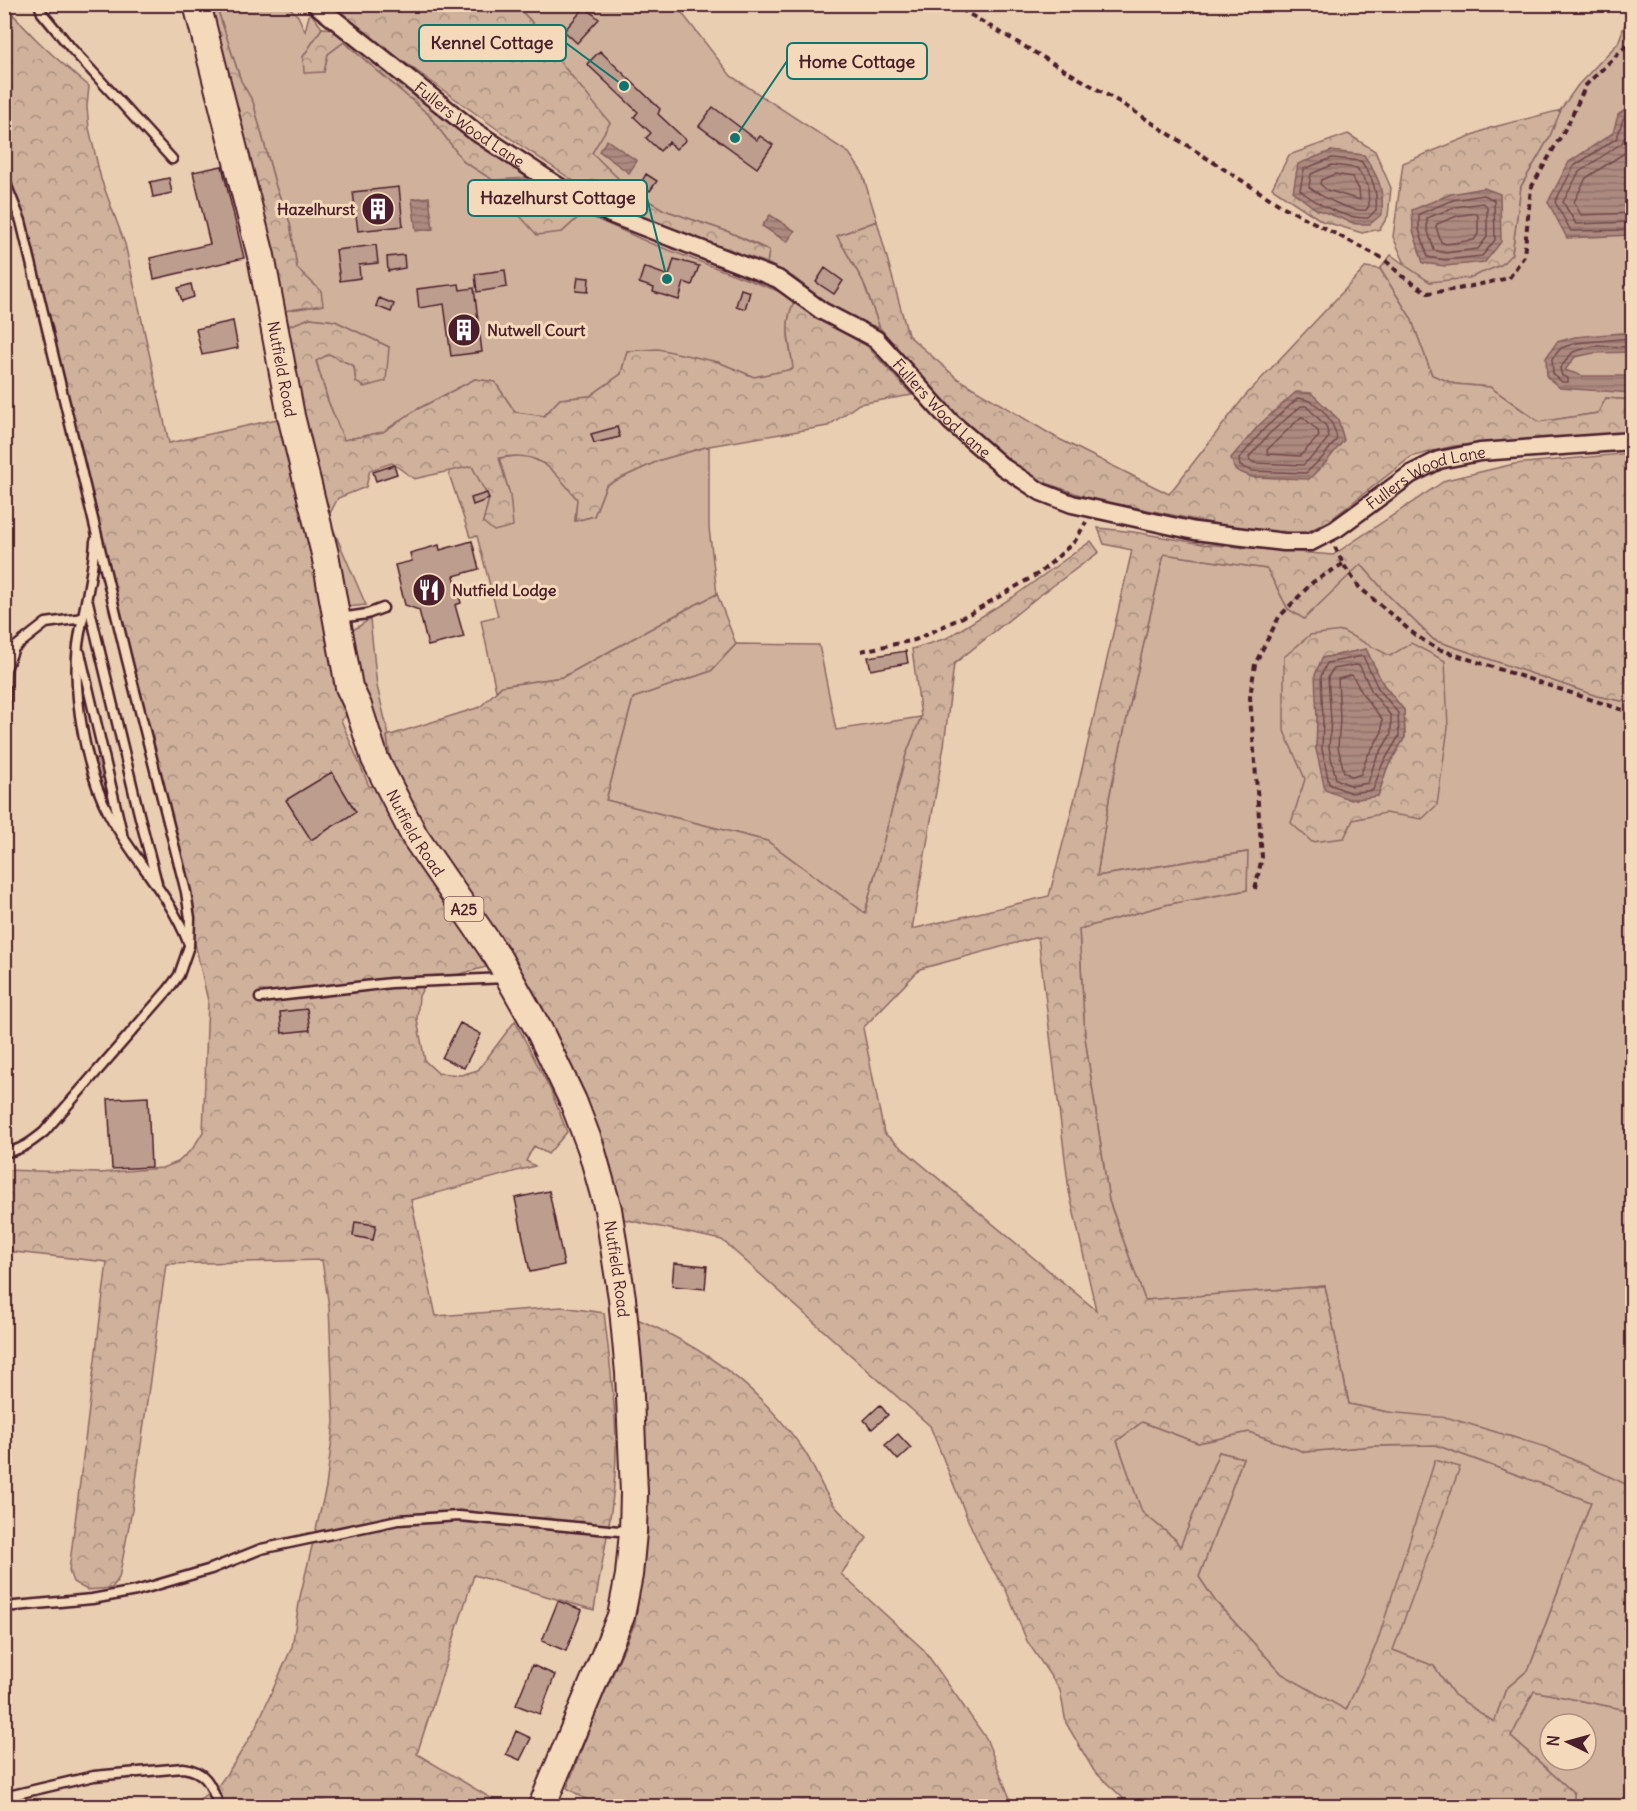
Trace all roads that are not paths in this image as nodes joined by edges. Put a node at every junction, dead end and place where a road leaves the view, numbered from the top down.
1 (39, 4) edge
2 (197, 4) edge
3 (315, 4) edge
4 (172, 159) dead end
5 (4, 179) edge
6 (1632, 441) edge
7 (96, 532) junction
8 (86, 596) junction
9 (383, 608) dead end
10 (83, 618) junction
11 (337, 619) junction
12 (78, 645) junction
13 (5, 709) edge
14 (124, 842) junction
15 (159, 890) junction
16 (189, 946) junction
17 (510, 978) junction
18 (260, 998) dead end
19 (4, 1152) edge
20 (633, 1532) junction
21 (4, 1607) edge
22 (4, 1797) edge
23 (219, 1806) edge
24 (542, 1806) edge

1 - 4 lane
2 - 11 main road, Nutfield Road / A25
3 - 6 street, Fullers Wood Lane
5 - 7 lane
7 - 8 lane
7 - 16 lane
8 - 10 lane
8 - 15 lane
9 - 11 lane
10 - 12 lane
10 - 13 lane
11 - 17 main road, Nutfield Road / A25
12 - 14 lane
12 - 14 lane
14 - 15 lane
15 - 16 lane
16 - 19 lane
17 - 18 lane
17 - 20 main road, Nutfield Road / A25
20 - 21 lane
20 - 24 main road, Nutfield Road / A25
22 - 23 lane

